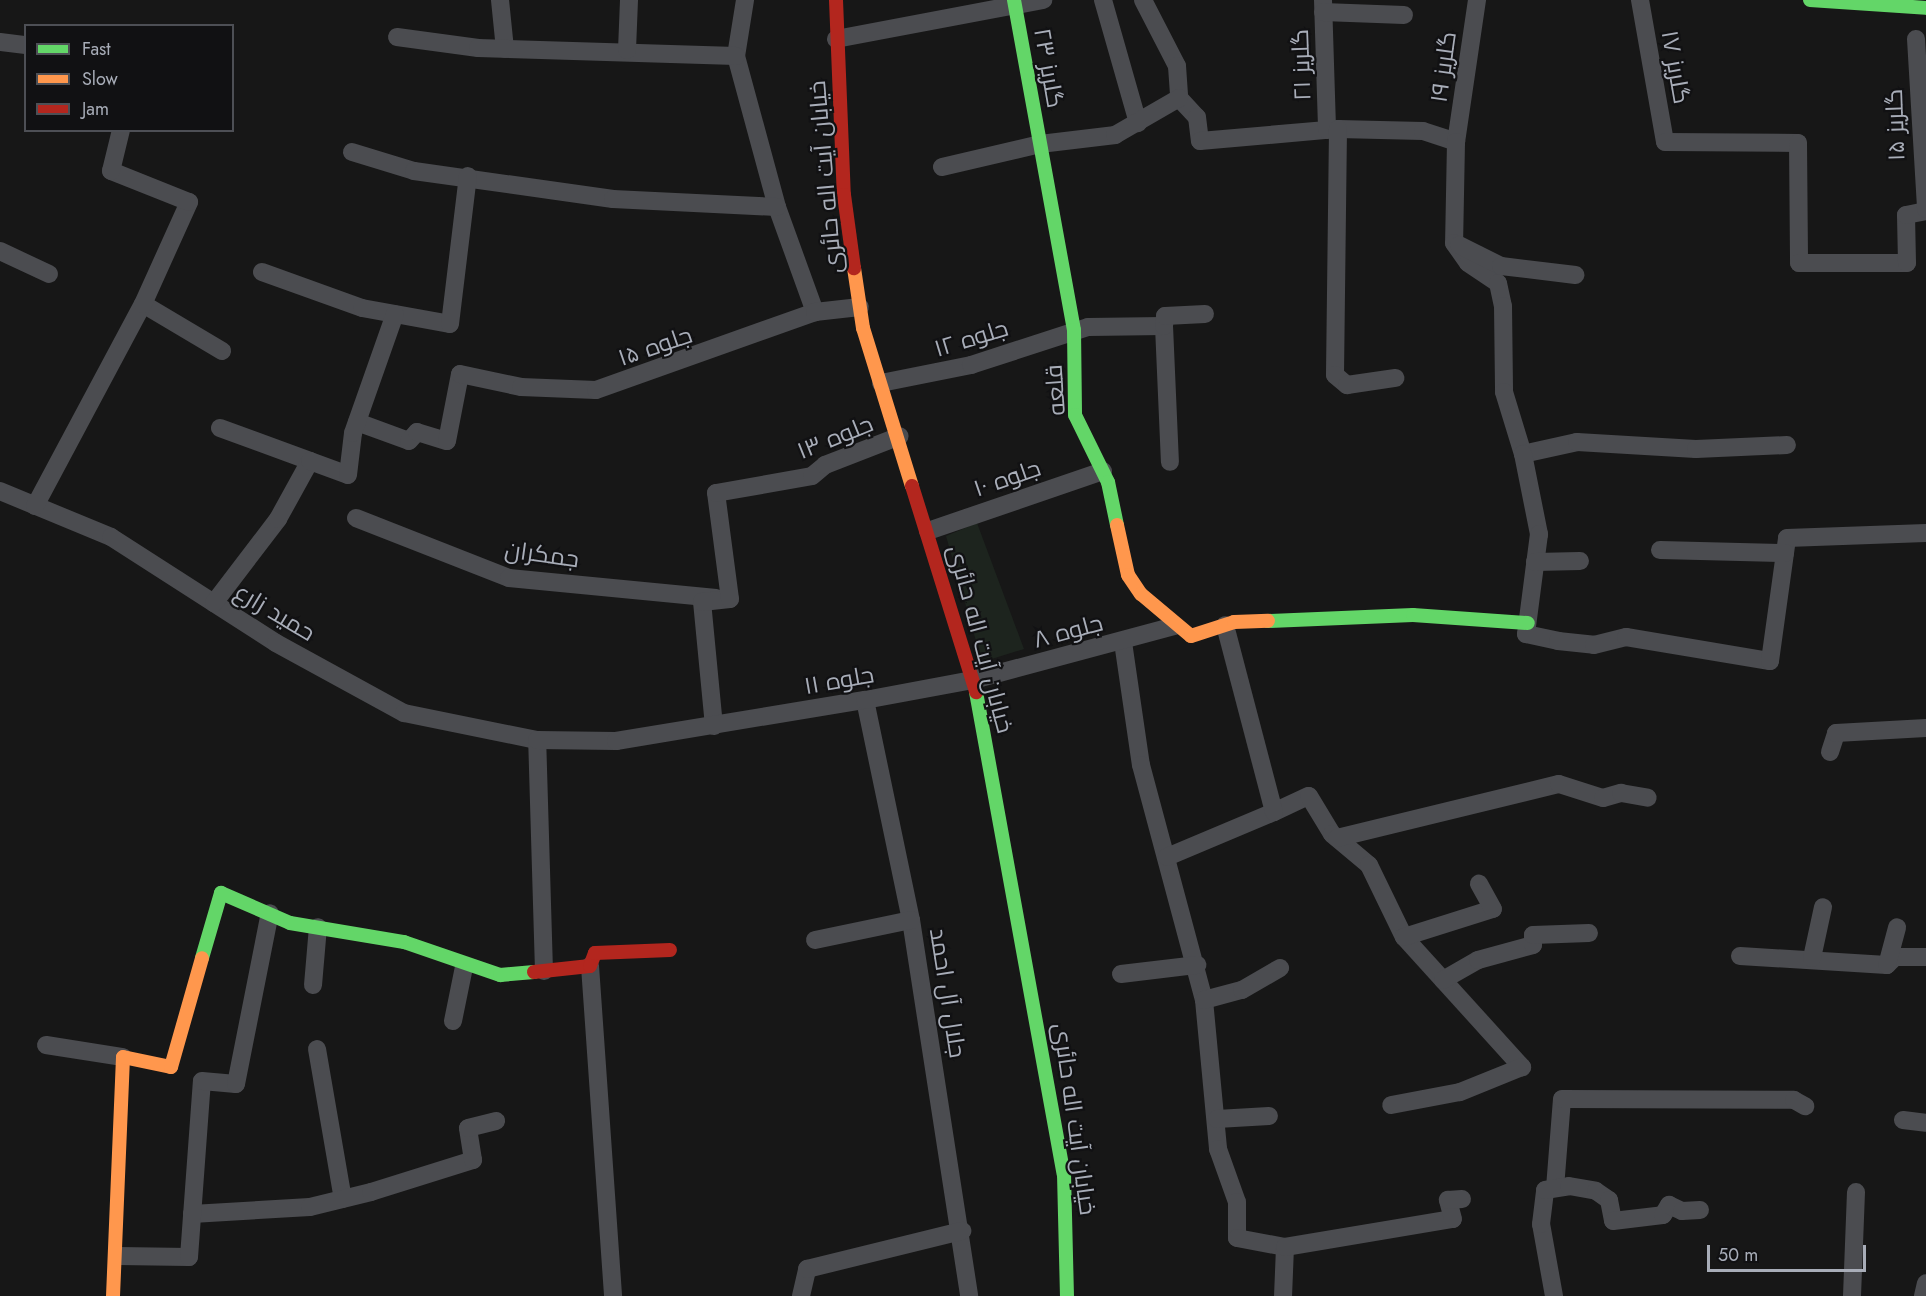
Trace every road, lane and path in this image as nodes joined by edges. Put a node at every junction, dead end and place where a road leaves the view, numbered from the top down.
1 (500, 0) edge
2 (629, 0) edge
3 (746, 0) edge
4 (836, 0) edge
5 (1043, 0) edge
6 (1102, 0) edge
7 (1143, 0) edge
8 (1477, 0) edge
9 (1640, 0) edge
10 (1810, 0) edge
11 (1015, 3) edge
12 (1923, 5) edge
13 (1323, 6) edge
14 (1404, 15) dead end
15 (397, 37) dead end
16 (836, 39) junction
17 (1916, 39) dead end
18 (0, 42) edge
19 (24, 45) edge
20 (505, 50) junction
21 (627, 50) junction
22 (736, 56) junction
23 (1179, 98) junction
24 (1138, 123) junction
25 (1332, 129) junction
26 (121, 132) edge
27 (1456, 142) junction
28 (1040, 144) junction
29 (352, 152) dead end
30 (942, 167) dead end
31 (468, 176) junction
32 (777, 207) junction
33 (1926, 210) edge
34 (1454, 243) junction
35 (0, 252) edge
36 (262, 272) dead end
37 (49, 274) dead end
38 (1575, 275) dead end
39 (143, 304) junction
40 (860, 308) junction
41 (815, 312) junction
42 (395, 314) junction
43 (1205, 314) dead end
44 (1164, 326) junction
45 (1074, 330) junction
46 (222, 351) dead end
47 (1395, 378) dead end
48 (880, 383) junction
49 (357, 422) junction
50 (220, 428) dead end
51 (900, 436) junction
52 (1787, 445) dead end
53 (1523, 454) junction
54 (310, 460) junction
55 (1170, 462) dead end
56 (1102, 471) junction
57 (0, 491) edge
58 (35, 506) junction
59 (356, 518) dead end
60 (928, 531) junction
61 (1926, 533) edge
62 (1660, 550) dead end
63 (1785, 553) junction
64 (1580, 561) dead end
65 (1535, 562) junction
66 (730, 599) junction
67 (214, 603) junction
68 (1528, 623) junction
69 (1225, 625) junction
70 (1175, 626) junction
71 (1123, 642) junction
72 (973, 680) junction
73 (865, 700) junction
74 (714, 726) junction
75 (1926, 728) edge
76 (537, 740) junction
77 (1830, 752) dead end
78 (1648, 798) dead end
79 (1274, 812) junction
80 (1337, 838) junction
81 (1167, 857) junction
82 (1479, 884) dead end
83 (1823, 907) dead end
84 (270, 914) junction
85 (911, 920) junction
86 (318, 927) junction
87 (1897, 927) dead end
88 (1589, 933) dead end
89 (1404, 937) junction
90 (815, 940) dead end
91 (670, 950) dead end
92 (1740, 956) dead end
93 (1926, 957) edge
94 (1812, 958) junction
95 (1887, 964) junction
96 (1197, 965) junction
97 (590, 966) junction
98 (464, 967) junction
99 (1280, 968) dead end
100 (544, 971) junction
101 (1121, 974) dead end
102 (1443, 980) junction
103 (313, 985) dead end
104 (1204, 1000) junction
105 (453, 1021) dead end
106 (46, 1045) dead end
107 (317, 1049) dead end
108 (123, 1057) junction
109 (1391, 1105) dead end
110 (1805, 1106) dead end
111 (1269, 1116) dead end
112 (1216, 1119) junction
113 (1903, 1120) dead end
114 (496, 1121) dead end
115 (1926, 1123) edge
116 (1550, 1189) junction
117 (1856, 1192) dead end
118 (343, 1199) junction
119 (1462, 1199) dead end
120 (1700, 1210) dead end
121 (192, 1214) junction
122 (962, 1231) junction
123 (1285, 1247) junction
124 (118, 1256) junction
125 (1926, 1283) edge
126 (113, 1296) edge
127 (613, 1296) edge
128 (801, 1296) edge
129 (969, 1296) edge
130 (1066, 1296) edge
131 (1283, 1296) edge
132 (1554, 1296) edge
133 (1852, 1296) edge
134 (1923, 1296) edge

1 - 20 street
2 - 21 street
3 - 22 street
4 - 16 street, خیابان آیت اله حائری
5 - 11 street
6 - 24 street
7 - 23 street
8 - 27 street, گلریز ۱۹
9 - 33 street, گلریز ۱۷
10 - 12 street
11 - 16 street
11 - 28 street, گلریز ۲۳
13 - 14 street
13 - 25 street, گلریز ۲۱
15 - 20 street
16 - 40 street, خیابان آیت اله حائری
17 - 33 street, گلریز ۱۵
18 - 19 street
20 - 21 street
21 - 22 street
22 - 32 street
23 - 24 street
23 - 25 street
24 - 28 street
25 - 27 street
25 - 47 street, گلریز ۲۱
26 - 39 street
27 - 34 street, گلریز ۱۹
28 - 30 street
28 - 45 street, قلعه
29 - 31 street
31 - 32 street
31 - 42 street
32 - 41 street
34 - 38 street
34 - 53 street
35 - 37 street
36 - 42 street
39 - 46 street
39 - 58 street
40 - 41 street, جلوه ۱۵
40 - 48 street, خیابان آیت اله حائری
41 - 49 street, جلوه ۱۵
42 - 49 street
43 - 44 street
44 - 45 street, جلوه ۱۲
44 - 55 street
45 - 48 street, جلوه ۱۲
45 - 56 street, قلعه
48 - 51 street, خیابان آیت اله حائری
49 - 54 street
50 - 54 street
51 - 60 street, خیابان آیت اله حائری
51 - 66 street, جلوه ۱۳
52 - 53 street
53 - 65 street
54 - 67 street
56 - 60 street, جلوه ۱۰
56 - 70 street, قلعه
57 - 58 street, حمید زارع
58 - 67 street, حمید زارع
59 - 66 street, جمکران
60 - 72 street, خیابان آیت اله حائری
61 - 63 street
62 - 63 street
63 - 68 street
64 - 65 street
65 - 68 street
66 - 74 street
67 - 76 street, حمید زارع
68 - 69 street
69 - 70 street, قلعه
69 - 79 street
70 - 71 street, جلوه ۸
71 - 72 street, جلوه ۸
71 - 81 street
72 - 73 street, جلوه ۱۱
72 - 130 street, خیابان آیت اله حائری
73 - 74 street, جلوه ۱۱
73 - 85 street, جلال آل احمد
74 - 76 street, حمید زارع
75 - 77 street
76 - 100 street
78 - 80 street
79 - 80 street
79 - 81 street
80 - 89 street
81 - 96 street
82 - 89 street
83 - 94 street
84 - 86 street
84 - 108 street
84 - 121 street
85 - 90 street
85 - 122 street, جلال آل احمد
86 - 98 street
86 - 103 street
87 - 95 street
88 - 102 street
89 - 102 street
91 - 97 street
92 - 94 street
93 - 95 street
94 - 95 street
96 - 101 street
96 - 104 street
97 - 100 street
97 - 127 street
98 - 100 street
98 - 105 street
99 - 104 street
102 - 109 street
104 - 112 street
106 - 108 street
107 - 118 street
108 - 124 street
110 - 116 street
111 - 112 street
112 - 123 street
113 - 115 street
114 - 118 street
116 - 120 street
116 - 132 street
117 - 133 street
118 - 121 street
119 - 123 street
121 - 124 street
122 - 128 street
122 - 129 street, جلال آل احمد
123 - 131 street
124 - 126 street
125 - 134 street

